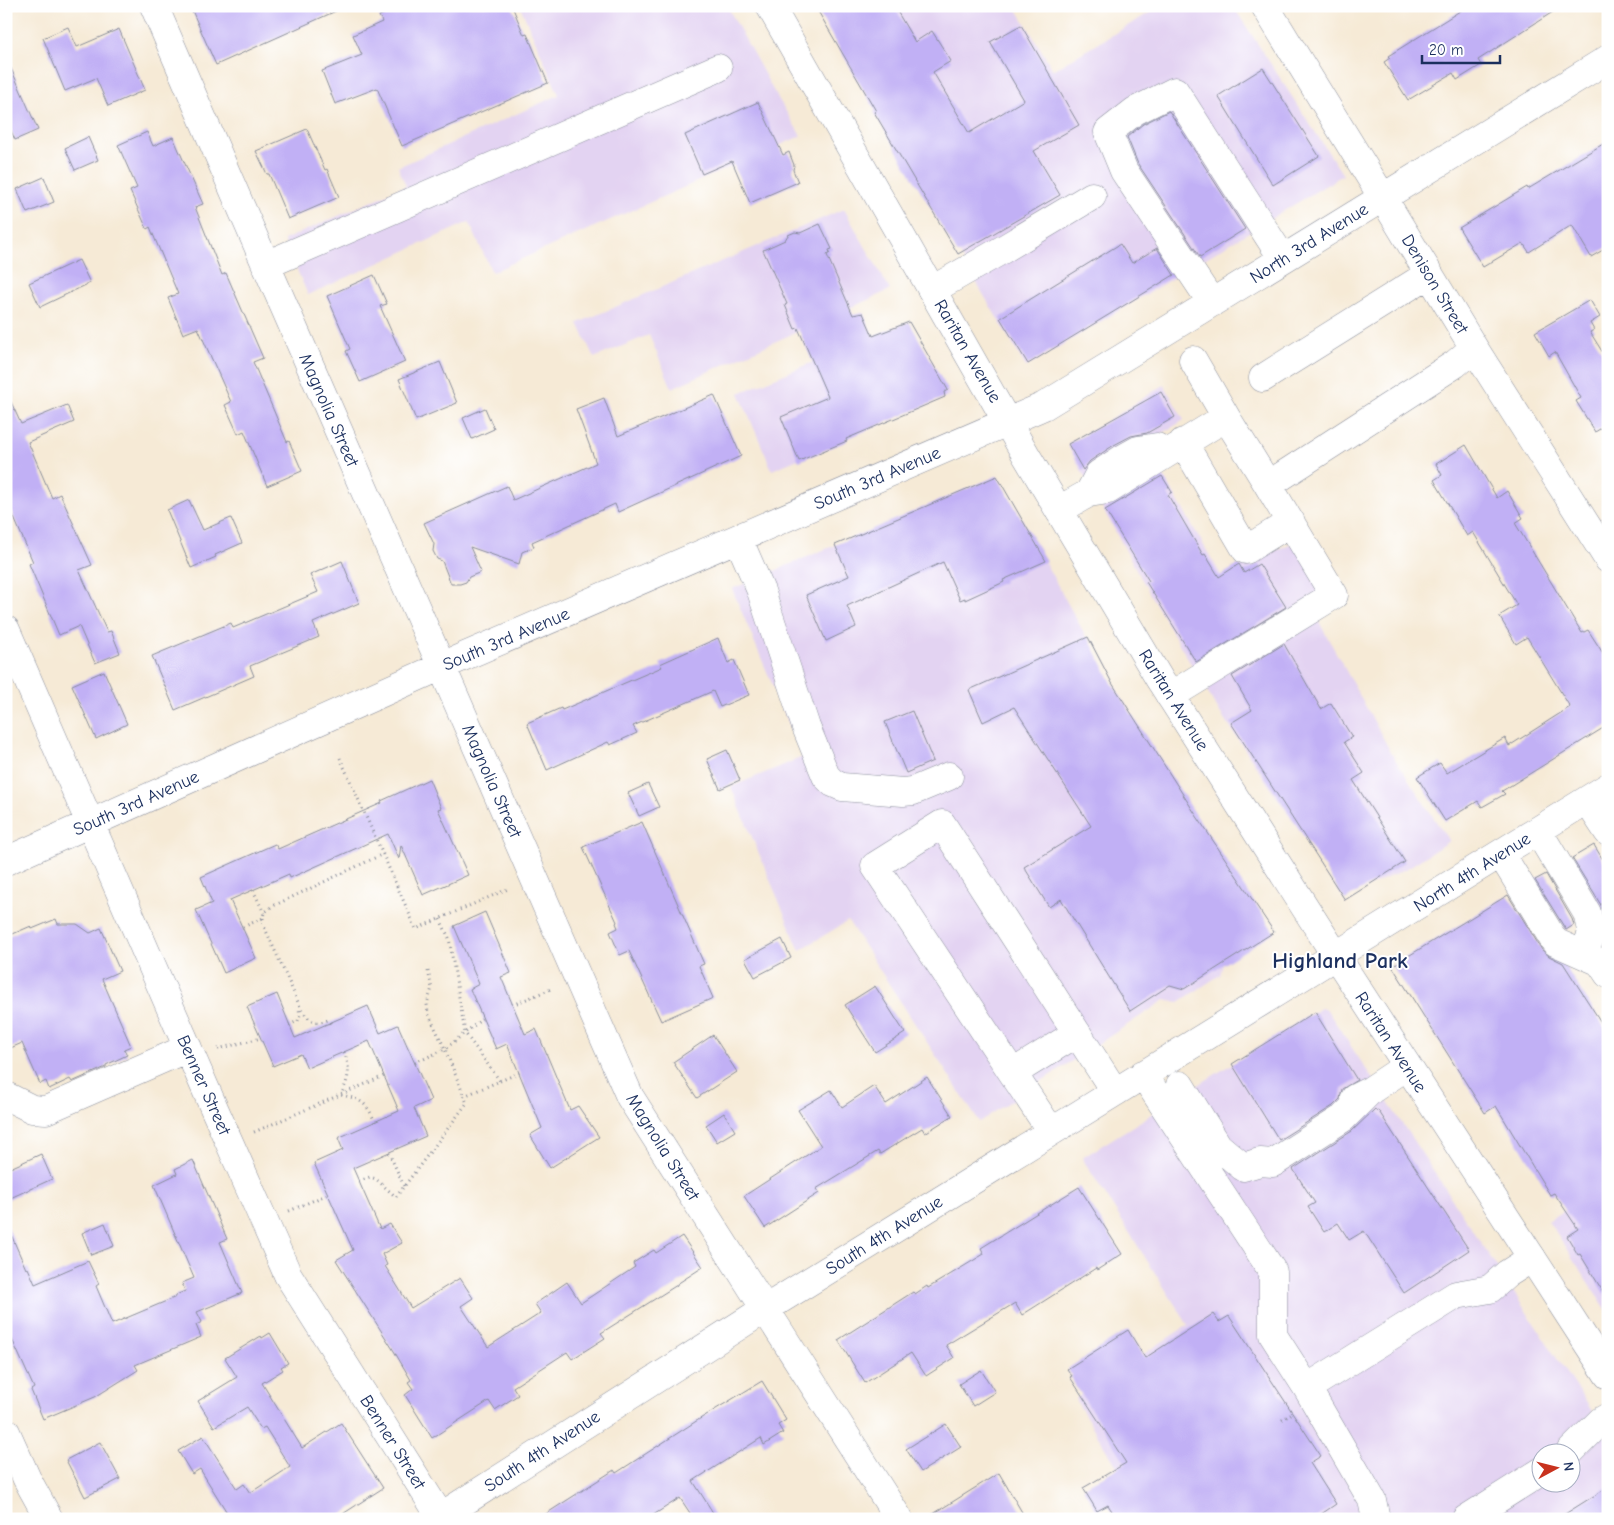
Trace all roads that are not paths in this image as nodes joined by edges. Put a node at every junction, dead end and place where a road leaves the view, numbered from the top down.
1 (154, 6) edge
2 (770, 6) edge
3 (1266, 6) edge
4 (1608, 59) edge
5 (718, 68) dead end
6 (1092, 196) dead end
7 (1384, 198) junction
8 (1283, 259) junction
9 (266, 265) junction
10 (1429, 274) junction
11 (932, 290) junction
12 (1212, 303) junction
13 (1474, 348) junction
14 (1193, 360) dead end
15 (1263, 378) dead end
16 (1226, 417) junction
17 (1008, 421) junction
18 (1183, 442) junction
19 (1268, 484) junction
20 (1060, 510) junction
21 (1291, 522) junction
22 (738, 538) junction
23 (1608, 559) edge
24 (6, 630) edge
25 (442, 666) junction
26 (1170, 696) junction
27 (949, 776) dead end
28 (1598, 794) edge
29 (90, 824) junction
30 (1538, 831) junction
31 (1608, 832) edge
32 (1501, 854) junction
33 (6, 861) edge
34 (1583, 954) junction
35 (1336, 956) junction
36 (1608, 974) edge
37 (1077, 1032) junction
38 (188, 1048) junction
39 (1407, 1066) junction
40 (1013, 1073) junction
41 (1144, 1074) junction
42 (1180, 1086) dead end
43 (1115, 1092) junction
44 (6, 1096) edge
45 (1051, 1131) junction
46 (1532, 1258) junction
47 (766, 1309) junction
48 (1608, 1375) edge
49 (1307, 1388) junction
50 (1608, 1417) edge
51 (6, 1432) edge
52 (1580, 1442) edge
53 (1532, 1477) edge
54 (439, 1518) edge
55 (49, 1519) edge
56 (899, 1519) edge
57 (1376, 1519) edge
58 (1466, 1519) edge

1 - 9 street, Magnolia Street
2 - 11 street, Raritan Avenue
3 - 7 street, Denison Street
4 - 7 street, North 3rd Avenue
5 - 9 street
6 - 11 street
7 - 8 street, North 3rd Avenue
7 - 10 street, Denison Street
8 - 12 street, North 3rd Avenue
8 - 12 street
9 - 25 street, Magnolia Street
10 - 13 street, Denison Street
10 - 15 street
11 - 17 street, Raritan Avenue
12 - 17 street, North 3rd Avenue
13 - 19 street
13 - 23 street, Denison Street
14 - 16 street
16 - 18 street
16 - 19 street
17 - 20 street, Raritan Avenue
17 - 22 street, South 3rd Avenue
18 - 20 street
18 - 21 street
19 - 21 street
20 - 26 street, Raritan Avenue
21 - 26 street
22 - 25 street, South 3rd Avenue
22 - 27 street
24 - 29 street, Benner Street
25 - 29 street, South 3rd Avenue
25 - 47 street, Magnolia Street
26 - 35 street, Raritan Avenue
28 - 30 street, North 4th Avenue
28 - 31 street
29 - 33 street, South 3rd Avenue
29 - 38 street, Benner Street
30 - 32 street, North 4th Avenue
30 - 34 street
32 - 34 street
32 - 35 street, North 4th Avenue
34 - 36 street
35 - 39 street, Raritan Avenue
35 - 41 street, South 4th Avenue
37 - 40 street
37 - 40 street
37 - 43 street
38 - 44 street
38 - 54 street, Benner Street
39 - 42 street
39 - 46 street, Raritan Avenue
40 - 45 street
41 - 43 street, South 4th Avenue
41 - 49 street
43 - 45 street, South 4th Avenue
45 - 47 street, South 4th Avenue
46 - 48 street, Raritan Avenue
46 - 49 street
47 - 54 street, South 4th Avenue
47 - 56 street, Magnolia Street
49 - 57 street
50 - 52 street
51 - 55 street
53 - 58 street

